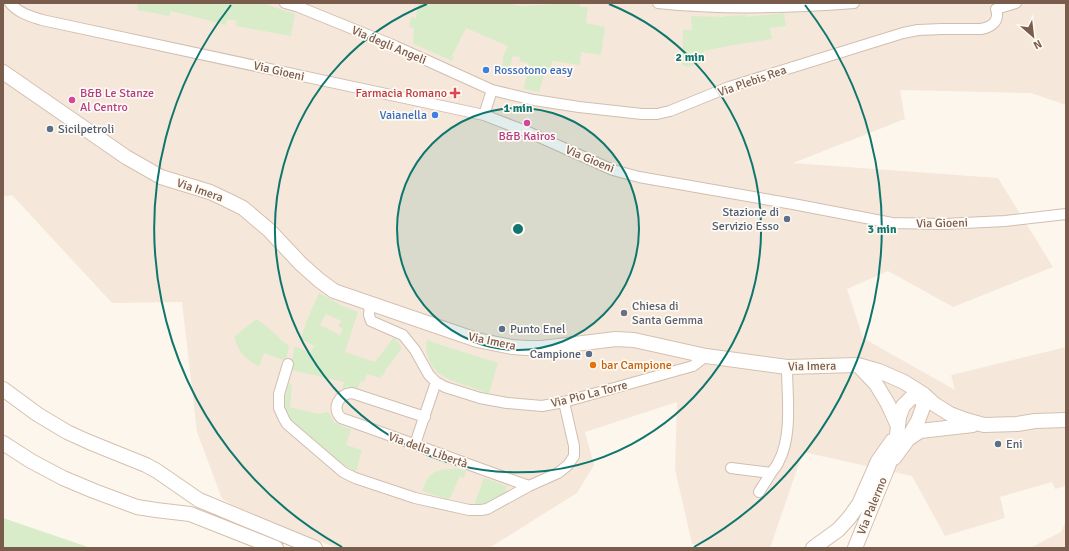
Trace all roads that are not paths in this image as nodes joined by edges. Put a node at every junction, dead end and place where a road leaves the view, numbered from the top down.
1 (10, 3) edge
2 (285, 3) edge
3 (658, 3) edge
4 (854, 3) edge
5 (1016, 3) edge
6 (728, 5) edge
7 (804, 5) edge
8 (993, 6) edge
9 (23, 7) edge
10 (6, 76) edge
11 (492, 90) junction
12 (484, 115) junction
13 (1066, 214) edge
14 (370, 304) junction
15 (706, 356) junction
16 (288, 364) dead end
17 (858, 365) junction
18 (787, 367) junction
19 (436, 382) junction
20 (3, 389) edge
21 (923, 394) junction
22 (564, 402) junction
23 (1066, 415) edge
24 (425, 417) junction
25 (1066, 420) edge
26 (1040, 421) junction
27 (984, 425) junction
28 (901, 433) junction
29 (3, 443) edge
30 (415, 444) junction
31 (884, 463) junction
32 (731, 468) dead end
33 (771, 473) junction
34 (529, 486) junction
35 (759, 492) dead end
36 (276, 548) edge
37 (315, 548) edge
38 (813, 548) edge
39 (855, 548) edge

1 - 9 street, Via Gioeni
2 - 11 street, Via degli Angeli
3 - 6 street
4 - 7 street
5 - 8 street
6 - 7 street
8 - 11 street, Via Plebis Rea
9 - 12 street, Via Gioeni
10 - 14 main road, Via Imera
11 - 12 street
12 - 13 street, Via Gioeni
14 - 15 main road, Via Imera
14 - 19 street
15 - 18 main road, Via Imera
15 - 22 street, Via Pio La Torre
16 - 34 street
17 - 18 main road, Via Imera
17 - 21 main road, Via Imera
17 - 28 main road
18 - 33 street
19 - 22 street, Via Pio La Torre
19 - 24 street
20 - 37 main road
21 - 27 main road, Via Imera
21 - 28 main road
21 - 28 main road
22 - 34 street
23 - 26 main road, Via Imera
24 - 30 street
24 - 30 street, Via della Libertà
25 - 26 main road, Via Imera
26 - 27 main road, Via Imera
27 - 28 main road
28 - 31 main road
29 - 36 main road
30 - 34 street, Via della Libertà
31 - 38 main road
31 - 39 main road, Via Palermo
32 - 33 street
33 - 35 street

